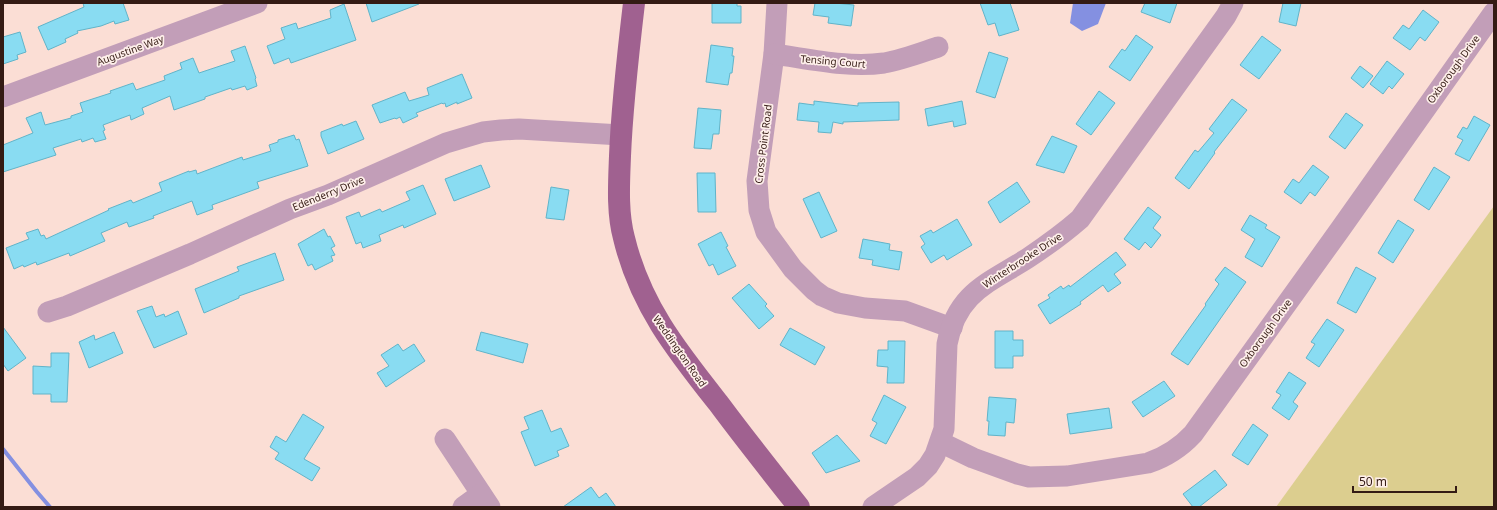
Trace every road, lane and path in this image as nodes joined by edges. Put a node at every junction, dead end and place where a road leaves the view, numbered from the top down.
1 (257, 3) edge
2 (634, 3) edge
3 (777, 3) edge
4 (1233, 3) edge
5 (219, 10) edge
6 (1494, 12) edge
7 (938, 47) dead end
8 (774, 54) junction
9 (3, 97) edge
10 (621, 135) junction
11 (48, 312) dead end
12 (952, 328) junction
13 (445, 439) dead end
14 (940, 442) junction
15 (486, 500) edge
16 (463, 507) edge
17 (799, 507) edge
18 (873, 507) edge

1 - 5 street, Augustine Way
2 - 10 main road, Weddington Road
3 - 8 street, Cross Point Road
4 - 12 street, Winterbrooke Drive
5 - 9 street, Augustine Way
6 - 14 street, Oxborough Drive
7 - 8 street, Tensing Court
8 - 12 street, Cross Point Road
10 - 11 street, Edenderry Drive
10 - 17 main road, Weddington Road
12 - 14 street, Winterbrooke Drive
13 - 15 street
14 - 18 street, Winterbrooke Drive
15 - 16 street

